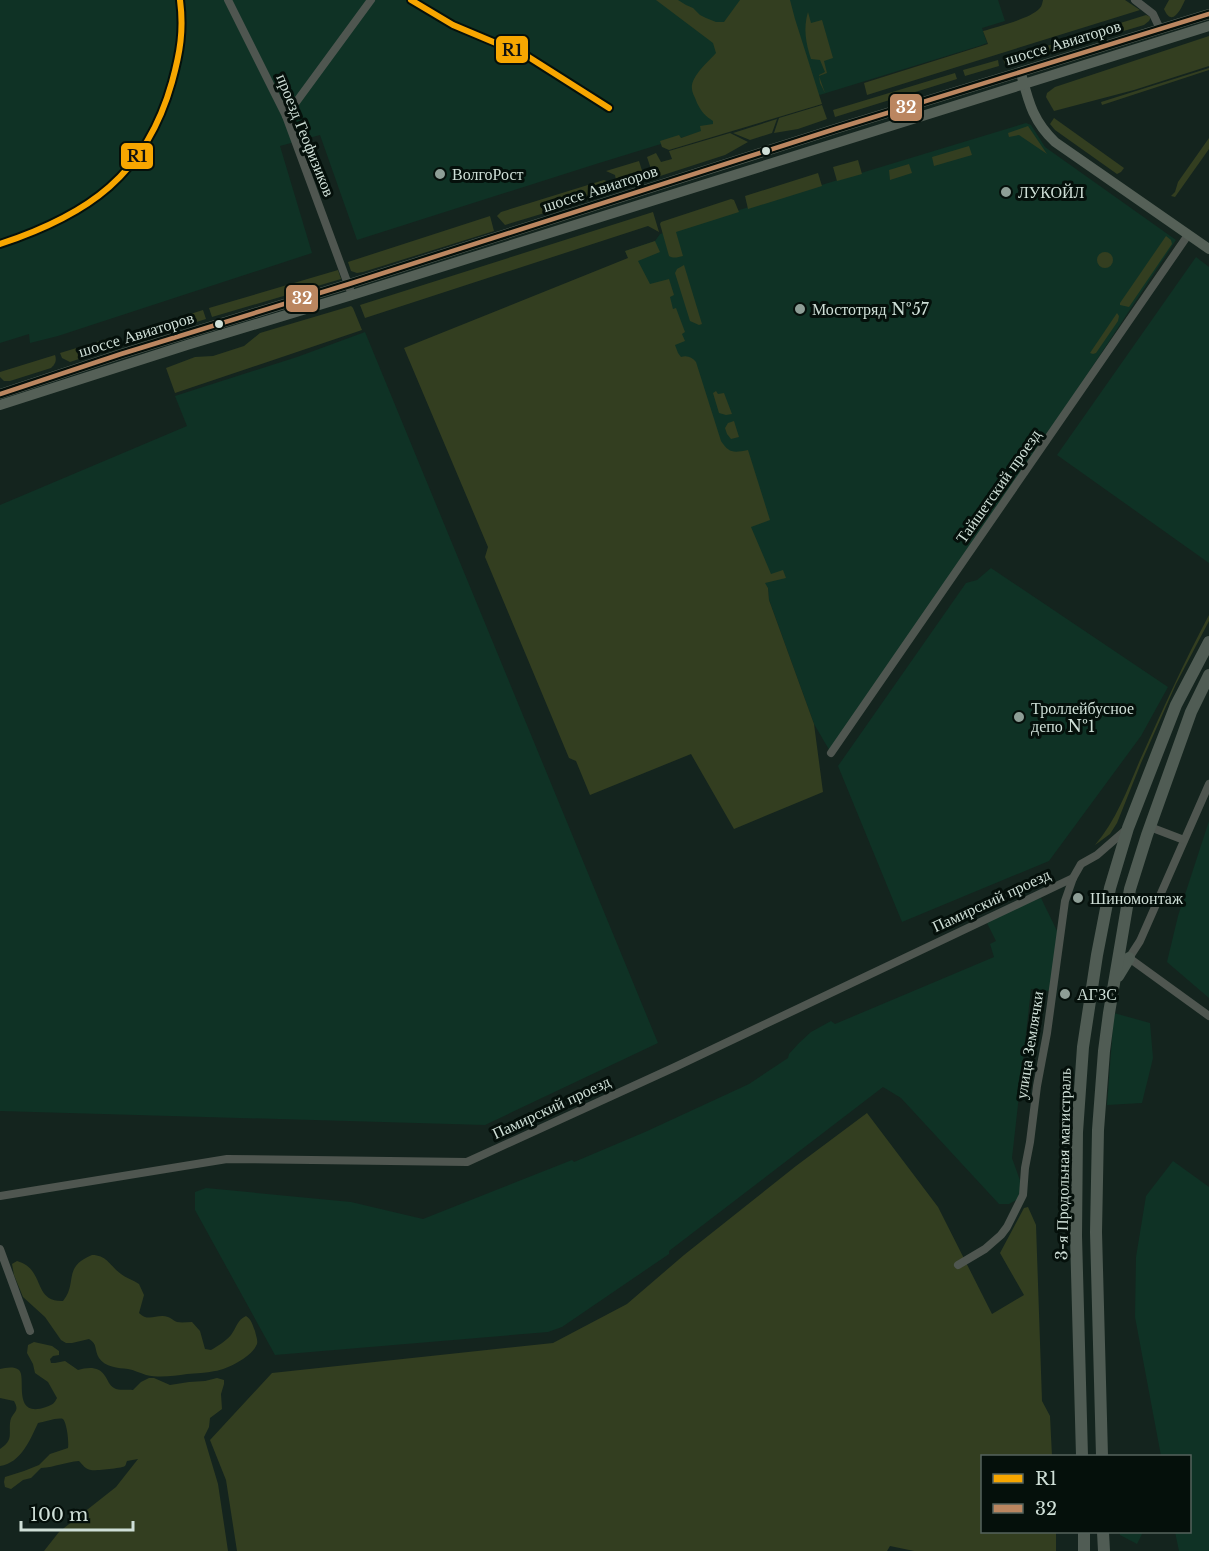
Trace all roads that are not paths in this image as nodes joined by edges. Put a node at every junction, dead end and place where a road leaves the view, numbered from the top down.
1 (228, 0) edge
2 (371, 0) edge
3 (1135, 0) edge
4 (1209, 14) edge
5 (1209, 26) edge
6 (1160, 29) junction
7 (1021, 71) junction
8 (1024, 84) junction
9 (286, 116) junction
10 (1188, 235) junction
11 (1209, 249) edge
12 (350, 290) junction
13 (0, 394) edge
14 (0, 405) edge
15 (1209, 642) edge
16 (1209, 675) edge
17 (831, 753) dead end
18 (1209, 784) edge
19 (1150, 827) junction
20 (1128, 828) junction
21 (1184, 840) junction
22 (1073, 878) junction
23 (1129, 958) junction
24 (1114, 982) junction
25 (1209, 1016) edge
26 (0, 1196) edge
27 (0, 1249) edge
28 (958, 1265) dead end
29 (30, 1331) dead end
30 (1082, 1455) edge
31 (1102, 1455) edge
32 (1084, 1533) edge
33 (1103, 1533) edge
34 (1084, 1551) edge
35 (1104, 1551) edge

1 - 9 street, проезд Геофизиков
2 - 9 street
3 - 6 street
4 - 6 main road, шоссе Авиаторов
5 - 8 main road, шоссе Авиаторов
6 - 7 main road, шоссе Авиаторов
7 - 8 main road
7 - 12 main road, шоссе Авиаторов
8 - 10 main road
8 - 12 main road, шоссе Авиаторов
9 - 12 street, проезд Геофизиков
10 - 11 main road
10 - 17 street, Тайшетский проезд
12 - 13 main road, шоссе Авиаторов
12 - 14 main road, шоссе Авиаторов
15 - 20 highway, 3-я Продольная магистраль
16 - 19 highway, 3-я Продольная магистраль
18 - 21 street
19 - 21 street
19 - 24 highway, 3-я Продольная магистраль
20 - 22 street, улица Землячки
20 - 30 highway, 3-я Продольная магистраль
21 - 23 street
22 - 26 street, Памирский проезд
22 - 28 street, улица Землячки
23 - 24 highway
23 - 25 street
24 - 31 highway, 3-я Продольная магистраль
27 - 29 street
32 - 34 highway
33 - 35 highway

